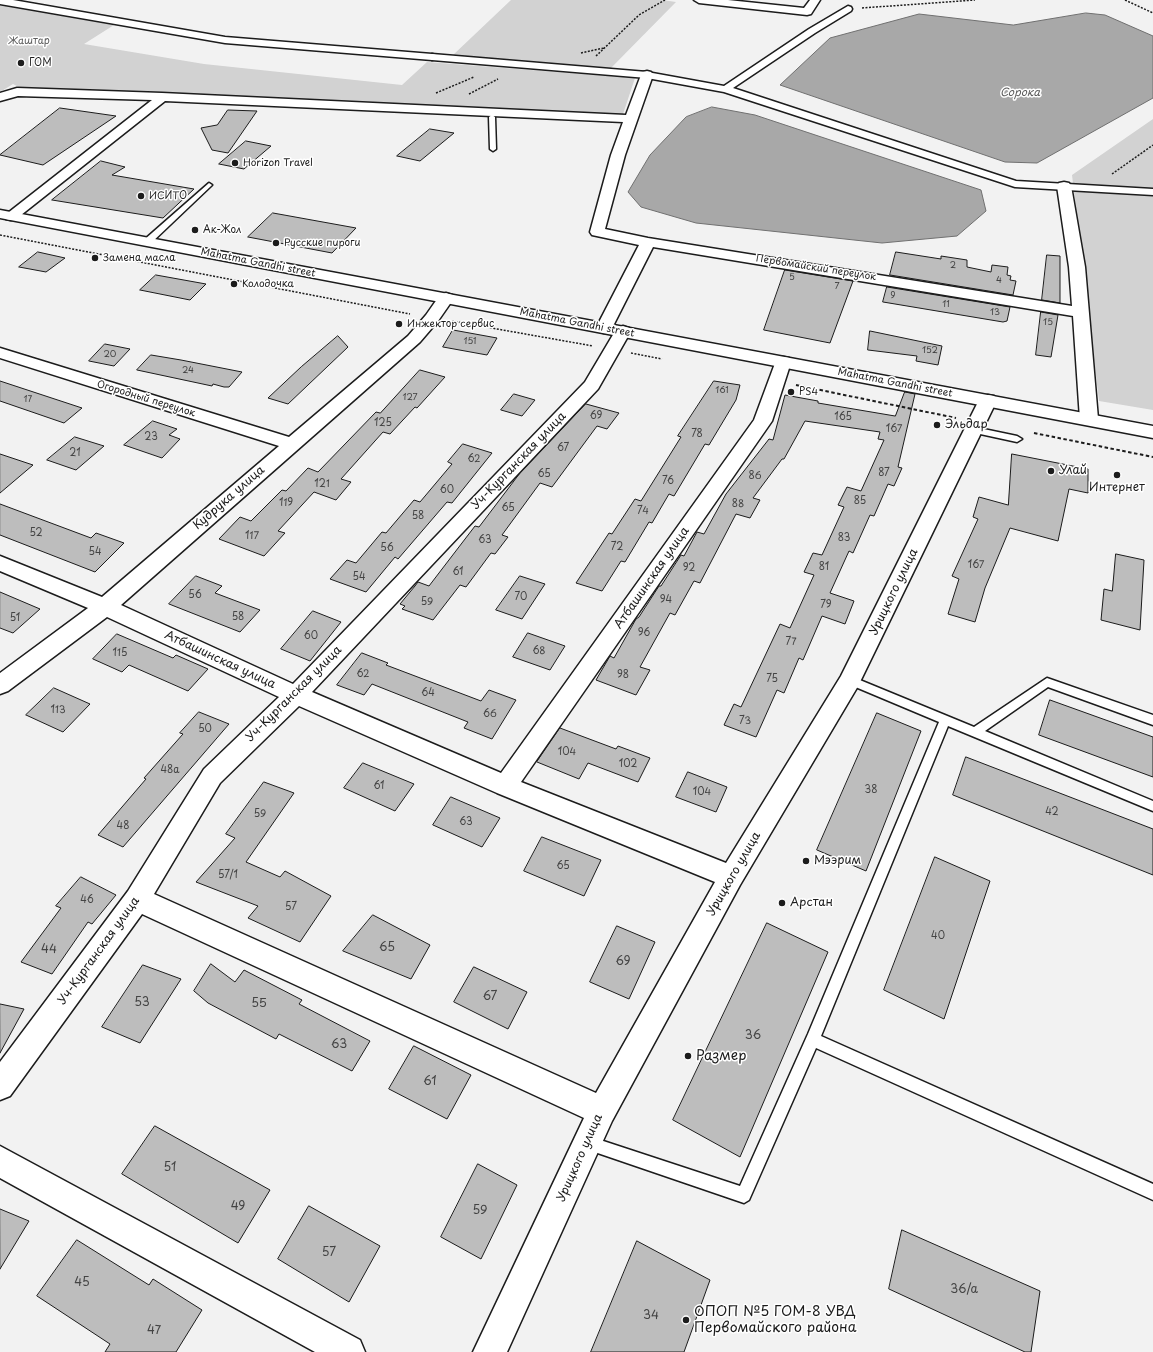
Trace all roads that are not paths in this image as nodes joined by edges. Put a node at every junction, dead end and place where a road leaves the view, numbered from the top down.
1 (699, 0) edge
2 (815, 0) edge
3 (0, 1) edge
4 (713, 1) edge
5 (848, 9) road end
6 (432, 57) joint
7 (647, 75) junction
8 (726, 89) junction
9 (0, 97) edge
10 (159, 101) junction
11 (492, 117) junction
12 (630, 122) junction
13 (493, 149) dead end
14 (209, 185) dead end
15 (1064, 186) junction
16 (1153, 192) edge
17 (6, 215) edge
18 (147, 242) junction
19 (648, 242) junction
20 (446, 298) junction
21 (1080, 312) junction
22 (614, 336) junction
23 (0, 353) edge
24 (783, 362) junction
25 (988, 400) junction
26 (1089, 420) junction
27 (976, 426) junction
28 (1153, 432) edge
29 (1017, 439) dead end
30 (291, 444) junction
31 (0, 563) edge
32 (105, 607) junction
33 (850, 680) junction
34 (0, 685) edge
35 (296, 695) junction
36 (945, 720) junction
37 (1153, 720) edge
38 (975, 732) junction
39 (505, 786) junction
40 (1153, 806) edge
41 (731, 877) junction
42 (137, 899) junction
43 (812, 1038) junction
44 (0, 1086) edge
45 (602, 1111) junction
46 (588, 1143) junction
47 (0, 1161) edge
48 (1153, 1192) edge
49 (348, 1352) edge
50 (490, 1352) edge

1 - 4 street
2 - 4 street
3 - 6 street
5 - 8 street
6 - 7 street
7 - 8 street
7 - 12 street
8 - 15 street
9 - 10 street
9 - 12 street
10 - 11 street
10 - 17 street
11 - 12 street
11 - 13 lane
12 - 19 street, Первомайский переулок
14 - 18 lane
15 - 16 street
15 - 21 street
17 - 18 street, Mahatma Gandhi street
18 - 20 street, Mahatma Gandhi street
19 - 21 street, Первомайский переулок
19 - 22 street
20 - 22 street, Mahatma Gandhi street
20 - 30 street, Кудрука улица
21 - 26 street
22 - 24 street, Mahatma Gandhi street
22 - 35 street, Уч-Курганская улица
23 - 30 street, Огородный переулок
24 - 25 street, Mahatma Gandhi street
24 - 39 street, Атбашинская улица
25 - 26 street, Mahatma Gandhi street
25 - 27 street, Урицкого улица
26 - 28 street, Mahatma Gandhi street
27 - 29 lane
27 - 33 street, Урицкого улица
30 - 32 street, Кудрука улица
31 - 32 street, Атбашинская улица
32 - 34 street, Кудрука улица
32 - 35 street, Атбашинская улица
33 - 36 lane
33 - 41 street, Урицкого улица
35 - 39 street, Атбашинская улица
35 - 42 street, Уч-Курганская улица
36 - 38 lane
36 - 43 lane
37 - 38 lane
38 - 40 lane
39 - 41 street, Атбашинская улица
41 - 45 street, Урицкого улица
42 - 44 street, Уч-Курганская улица
42 - 45 street
43 - 46 lane
43 - 48 lane
45 - 46 street, Урицкого улица
46 - 50 street, Урицкого улица
47 - 49 street

